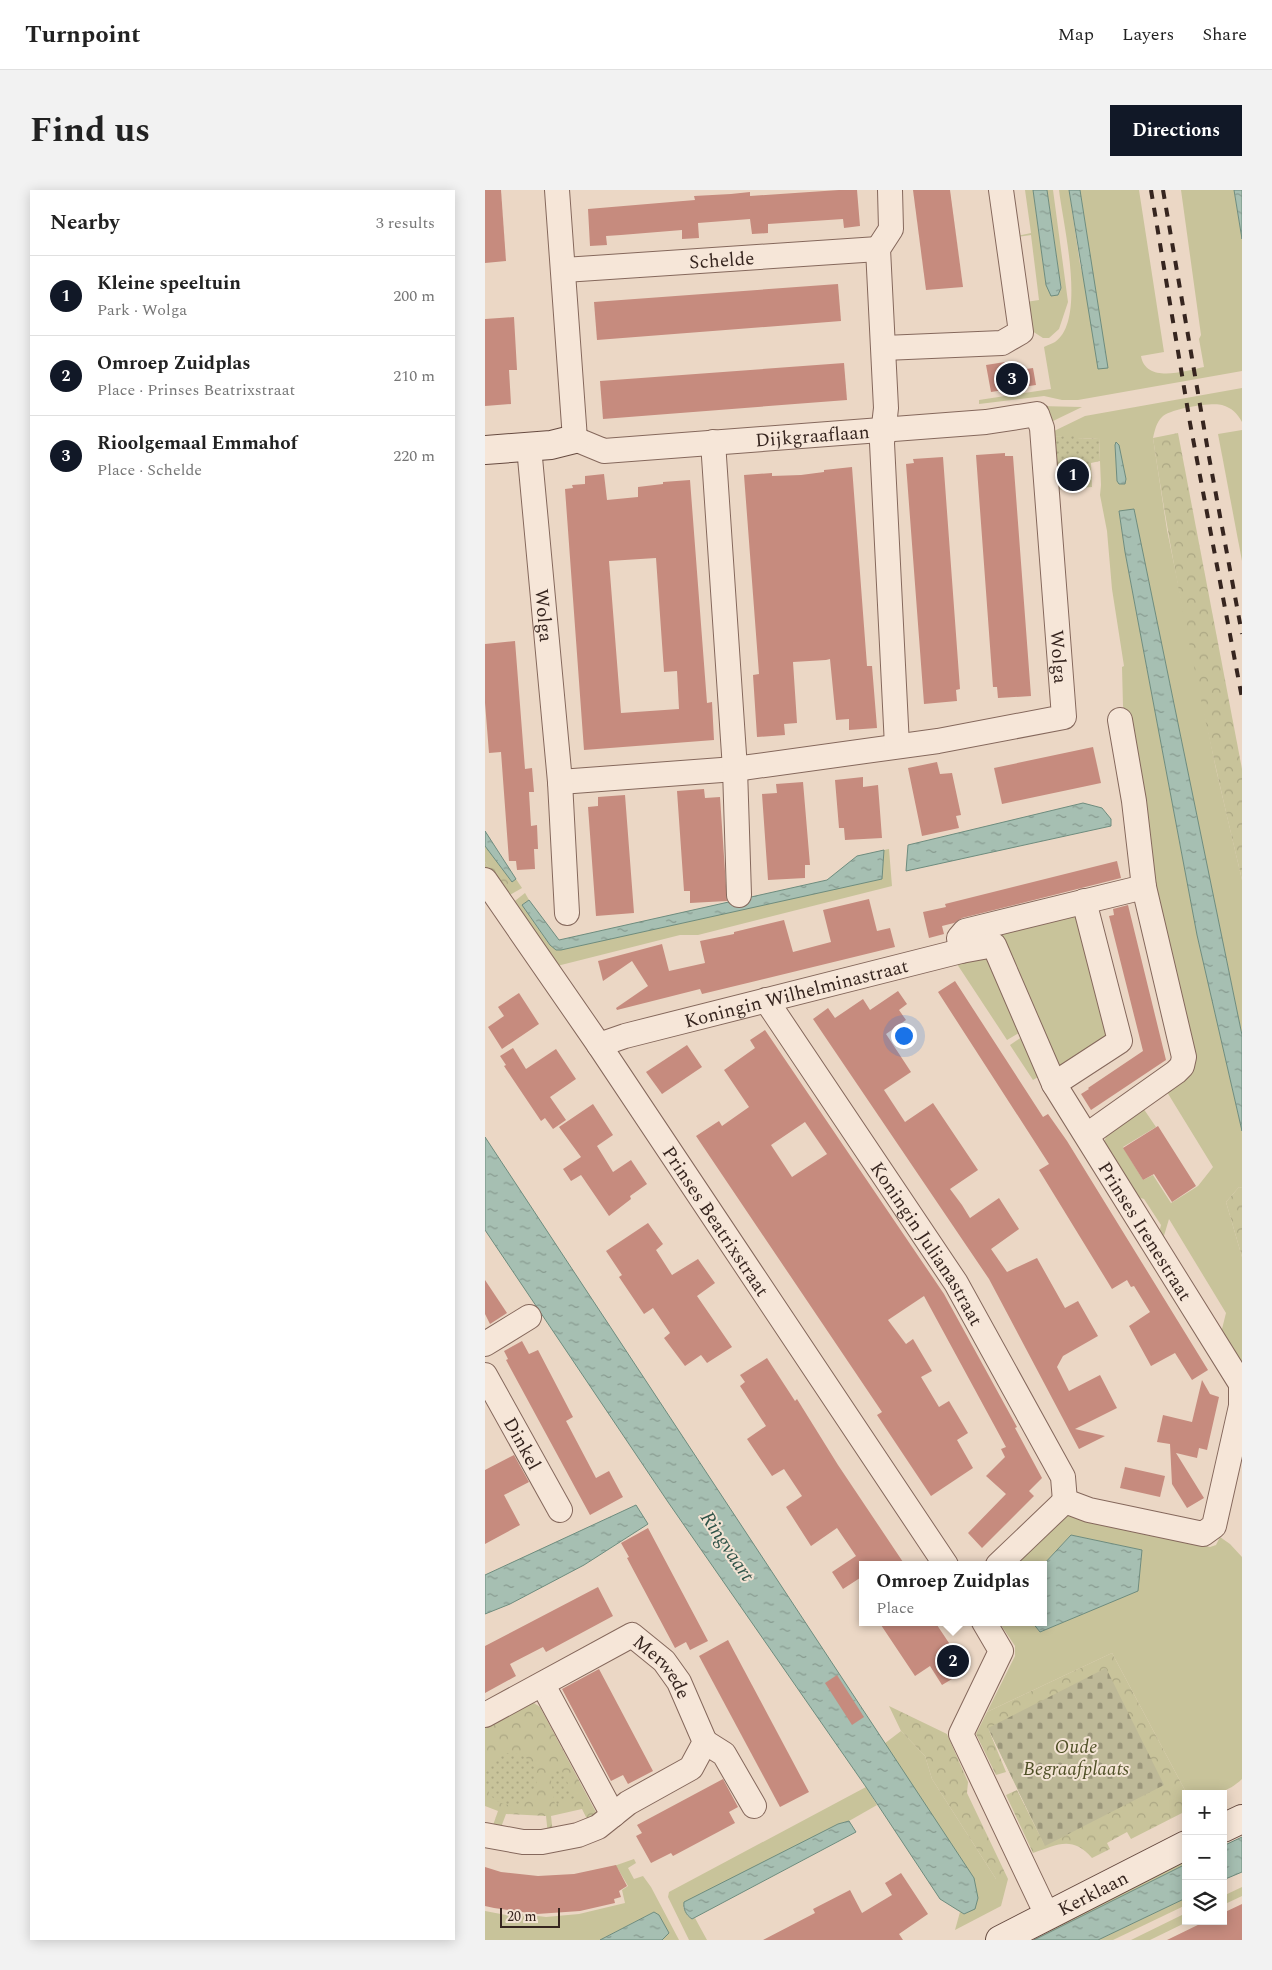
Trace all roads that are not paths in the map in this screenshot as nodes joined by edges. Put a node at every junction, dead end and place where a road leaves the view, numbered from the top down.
1 (557, 190) edge
2 (890, 190) edge
3 (1001, 190) edge
4 (878, 249) junction
5 (564, 270) junction
6 (884, 348) junction
7 (1042, 428) joint
8 (884, 430) junction
9 (575, 439) junction
10 (713, 442) junction
11 (529, 447) junction
12 (485, 450) edge
13 (1120, 720) dead end
14 (897, 746) junction
15 (735, 768) junction
16 (560, 782) junction
17 (485, 880) edge
18 (1143, 887) junction
19 (739, 896) dead end
20 (1084, 901) junction
21 (567, 913) dead end
22 (994, 945) joint
23 (961, 951) junction
24 (766, 1000) junction
25 (599, 1045) junction
26 (1054, 1084) junction
27 (1087, 1136) junction
28 (529, 1317) dead end
29 (485, 1344) edge
30 (485, 1375) edge
31 (1065, 1501) junction
32 (561, 1510) dead end
33 (943, 1561) edge
34 (1002, 1561) edge
35 (986, 1626) edge
36 (543, 1684) junction
37 (485, 1715) edge
38 (705, 1742) junction
39 (754, 1806) dead end
40 (613, 1815) junction
41 (1242, 1819) edge
42 (1227, 1826) edge
43 (485, 1835) edge
44 (1182, 1847) edge
45 (1047, 1915) junction
46 (1000, 1940) edge

1 - 5 street
2 - 4 street
3 - 6 street
4 - 5 street, Schelde
4 - 6 street
5 - 9 street
6 - 8 street
7 - 8 street, Dijkgraaflaan
7 - 14 street, Wolga
8 - 10 street, Dijkgraaflaan
8 - 14 street
9 - 10 street, Dijkgraaflaan
9 - 11 street
10 - 15 street
11 - 12 street
11 - 16 street, Wolga
13 - 18 street
14 - 15 street, Wolga
15 - 16 street, Wolga
15 - 19 street
16 - 21 street, Wolga
17 - 25 street, Prinses Beatrixstraat
18 - 20 street
18 - 27 street
20 - 23 street
20 - 26 street
22 - 23 street, Koningin Wilhelminastraat
22 - 26 street, Prinses Irenestraat
23 - 24 street, Koningin Wilhelminastraat
24 - 25 street, Koningin Wilhelminastraat
24 - 31 street, Koningin Julianastraat
25 - 33 street, Prinses Beatrixstraat
26 - 27 street, Prinses Irenestraat
27 - 31 street, Prinses Irenestraat
28 - 29 street
30 - 32 street, Dinkel
31 - 34 street
35 - 45 street
36 - 37 street, Merwede
36 - 38 street, Merwede
36 - 40 street
38 - 39 street, Merwede
38 - 40 street
40 - 43 street
41 - 42 street
44 - 45 street, Kerklaan
45 - 46 street, Kerklaan

